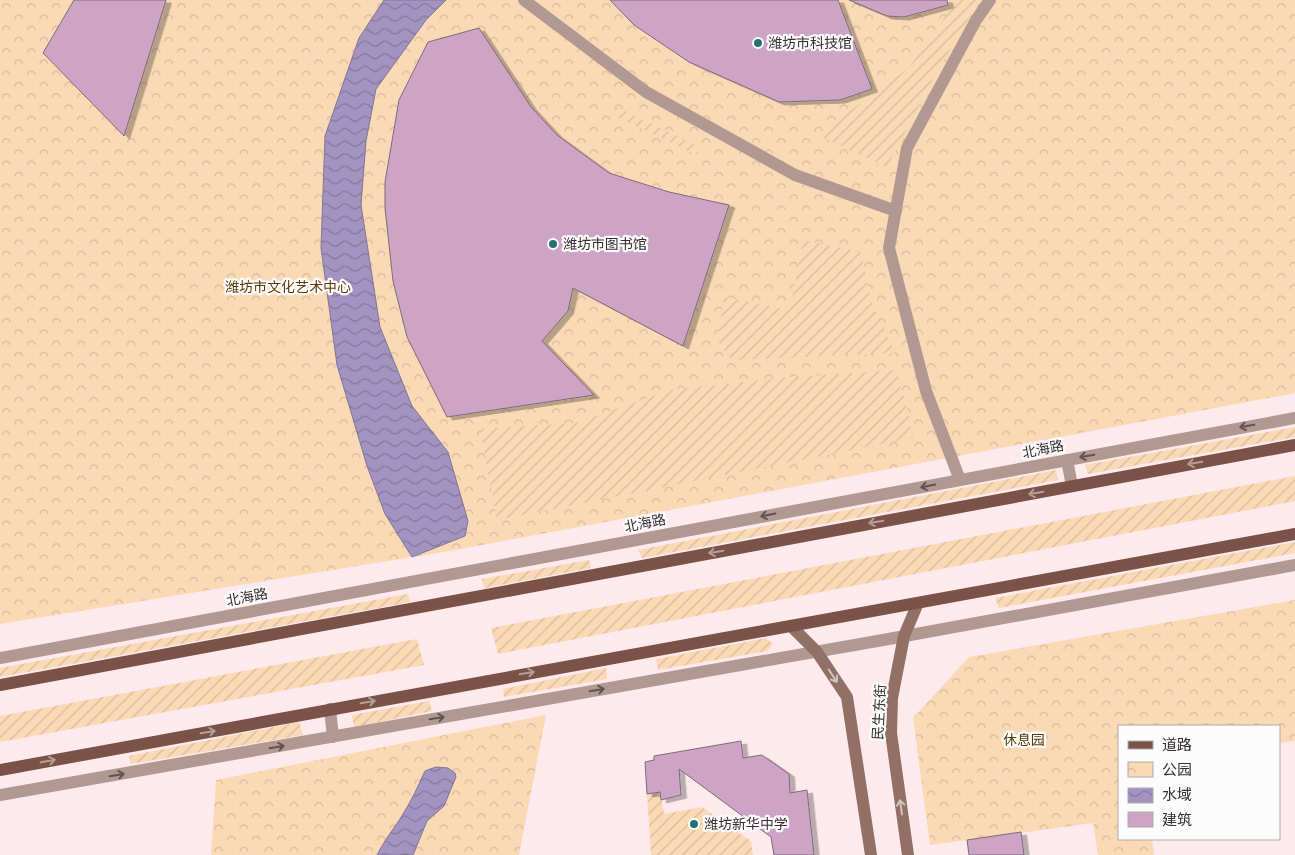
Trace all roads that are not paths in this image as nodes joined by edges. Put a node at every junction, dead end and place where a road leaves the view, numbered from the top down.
1 (524, 0) edge
2 (990, 0) edge
3 (896, 211) junction
4 (1295, 418) edge
5 (1295, 445) edge
6 (1066, 460) junction
7 (960, 480) junction
8 (1072, 486) junction
9 (1295, 534) edge
10 (1295, 566) edge
11 (918, 603) junction
12 (791, 626) junction
13 (904, 636) junction
14 (817, 652) junction
15 (0, 658) edge
16 (0, 685) edge
17 (330, 709) junction
18 (333, 737) junction
19 (0, 770) edge
20 (0, 795) edge
21 (872, 855) edge
22 (908, 855) edge

1 - 3 street
2 - 3 street
3 - 7 street
4 -> 6 street, 北海路
5 -> 8 main road
6 - 7 street, 北海路
6 - 8 street
7 -> 15 street, 北海路
8 -> 16 main road
9 - 11 main road
10 - 13 street
11 - 12 main road
11 - 13 main road, 民生东街
12 - 14 main road, 民生东街
17 -> 12 main road
13 - 14 street
22 -> 13 main road, 民生东街
18 -> 14 street
14 -> 21 main road, 民生东街
17 - 18 street
19 -> 17 main road
20 -> 18 street

